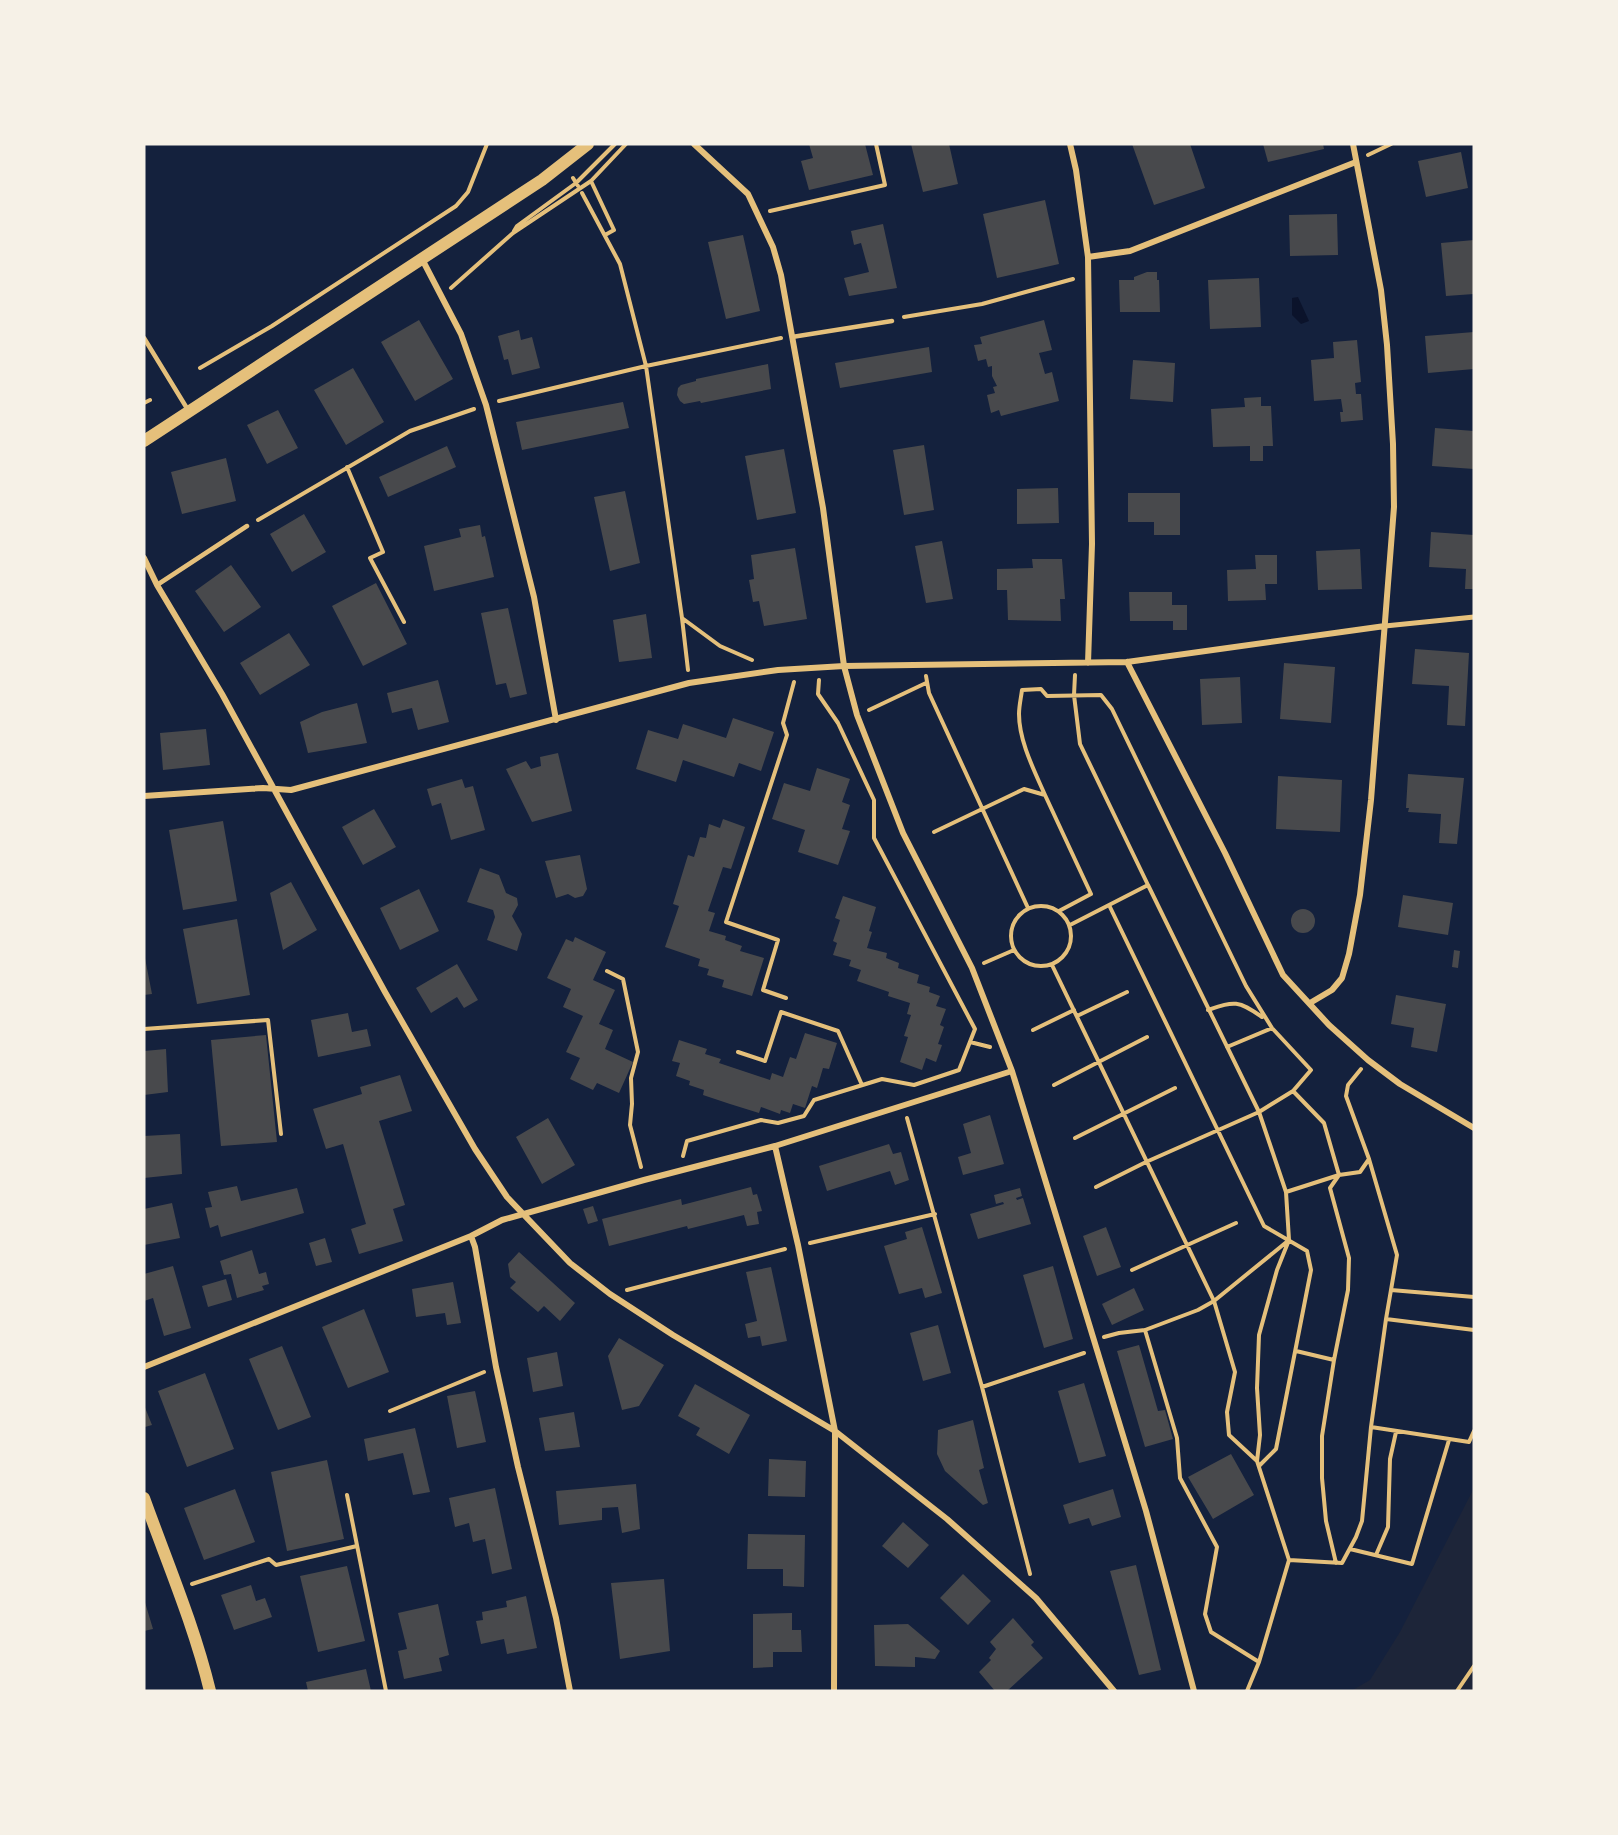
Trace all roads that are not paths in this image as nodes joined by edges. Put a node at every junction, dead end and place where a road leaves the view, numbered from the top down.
1 (588, 144) edge
2 (694, 144) edge
3 (1070, 144) edge
4 (1353, 144) edge
5 (1356, 162) junction
6 (1088, 257) junction
7 (422, 258) junction
8 (892, 321) road end
9 (792, 337) junction
10 (144, 338) edge
11 (189, 412) junction
12 (144, 441) edge
13 (247, 526) road end
14 (144, 558) edge
15 (157, 585) junction
16 (1474, 617) edge
17 (1385, 626) junction
18 (1127, 662) junction
19 (1088, 663) junction
20 (844, 666) junction
21 (556, 720) junction
22 (274, 790) junction
23 (144, 796) edge
24 (1310, 1003) junction
25 (1012, 1071) junction
26 (1474, 1128) edge
27 (776, 1146) junction
28 (522, 1214) junction
29 (471, 1236) junction
30 (144, 1367) edge
31 (836, 1431) junction
32 (144, 1498) edge
33 (210, 1691) edge
34 (570, 1691) edge
35 (834, 1691) edge
36 (1113, 1691) edge
37 (1194, 1691) edge

1 - 7 main road
2 - 9 street
3 - 6 street
4 - 5 street
5 - 6 street
5 - 17 street
6 - 19 street
7 - 11 main road
7 - 21 street
8 - 9 lane
9 - 20 street
10 - 11 lane
11 - 12 main road
13 - 15 lane
14 - 15 street
15 - 22 street
16 - 17 street
17 - 18 street
17 - 24 street
18 - 19 street
18 - 24 street
19 - 20 street
20 - 21 street
20 - 25 street
21 - 22 street
22 - 23 street
22 - 28 street
24 - 26 street
25 - 27 street
25 - 37 street
27 - 28 street
27 - 31 street
28 - 29 street
28 - 31 street
29 - 30 street
29 - 34 street
31 - 35 street
31 - 36 street
32 - 33 main road

